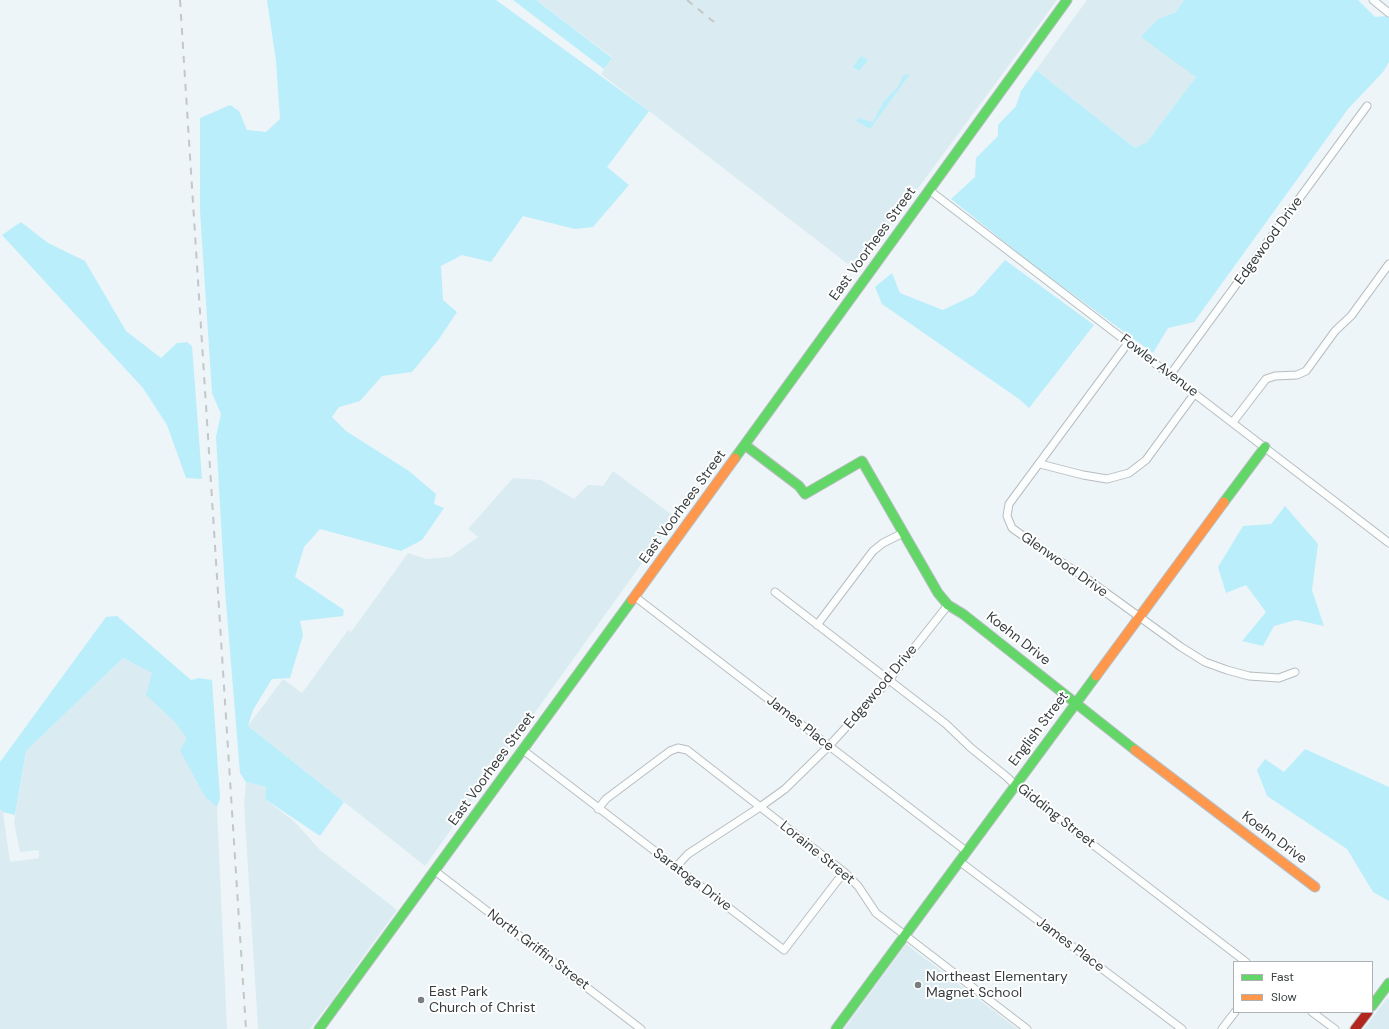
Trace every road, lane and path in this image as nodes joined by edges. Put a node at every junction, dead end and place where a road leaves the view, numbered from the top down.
1 (1067, 0) edge
2 (1373, 0) edge
3 (1389, 13) edge
4 (1367, 106) dead end
5 (929, 190) junction
6 (1389, 264) edge
7 (1128, 343) junction
8 (1170, 375) junction
9 (1195, 393) junction
10 (1233, 422) junction
11 (745, 445) junction
12 (1265, 447) junction
13 (1040, 464) junction
14 (903, 533) junction
15 (1389, 543) edge
16 (775, 592) dead end
17 (634, 596) junction
18 (948, 605) junction
19 (1139, 617) junction
20 (817, 625) junction
21 (1295, 672) dead end
22 (888, 681) junction
23 (1076, 702) junction
24 (829, 746) junction
25 (523, 750) junction
26 (1015, 785) junction
27 (760, 807) junction
28 (598, 809) junction
29 (966, 851) junction
30 (959, 861) junction
31 (676, 867) junction
32 (435, 871) junction
33 (844, 872) junction
34 (1315, 887) dead end
35 (905, 936) junction
36 (1245, 961) edge
37 (1389, 983) edge
38 (1373, 1005) edge
39 (1234, 1013) edge
40 (1313, 1013) edge
41 (1367, 1013) edge
42 (319, 1029) edge
43 (641, 1029) edge
44 (836, 1029) edge
45 (1027, 1029) edge
46 (1182, 1029) edge
47 (1222, 1029) edge
48 (1335, 1029) edge
49 (1355, 1029) edge

1 - 5 street, East Voorhees Street
2 - 3 street
4 - 8 street, Edgewood Drive
5 - 7 street, Fowler Avenue
5 - 11 street, East Voorhees Street
6 - 10 street
7 - 8 street, Fowler Avenue
7 - 13 street, Glenwood Drive
8 - 9 street, Fowler Avenue
9 - 10 street, Fowler Avenue
9 - 13 street
10 - 12 street, Fowler Avenue
11 - 14 street, Koehn Drive
11 - 17 street, East Voorhees Street
12 - 15 street, Fowler Avenue
12 - 19 street, English Street
13 - 19 street, Glenwood Drive
14 - 18 street, Koehn Drive
14 - 20 street
16 - 20 street, Gidding Street
17 - 24 street, James Place
17 - 25 street, East Voorhees Street
18 - 22 street, Edgewood Drive
18 - 23 street, Koehn Drive
19 - 21 street, Glenwood Drive
19 - 23 street, English Street
20 - 22 street, Gidding Street
22 - 24 street, Edgewood Drive
22 - 26 street, Gidding Street
23 - 26 street, English Street
23 - 34 street, Koehn Drive
24 - 27 street, Edgewood Drive
24 - 29 street, James Place
25 - 28 street, Saratoga Drive
25 - 32 street, East Voorhees Street
26 - 29 street, English Street
26 - 36 street, Gidding Street
27 - 28 street, Loraine Street
27 - 31 street, Edgewood Drive
27 - 33 street, Loraine Street
28 - 31 street, Saratoga Drive
29 - 30 street, English Street
30 - 35 street, English Street
30 - 46 street, James Place
31 - 33 street, Saratoga Drive
32 - 42 street, East Voorhees Street
32 - 43 street, North Griffin Street
33 - 35 street, Loraine Street
35 - 44 street, English Street
35 - 45 street, Loraine Street
37 - 38 street
39 - 47 street
40 - 48 street
41 - 49 street

